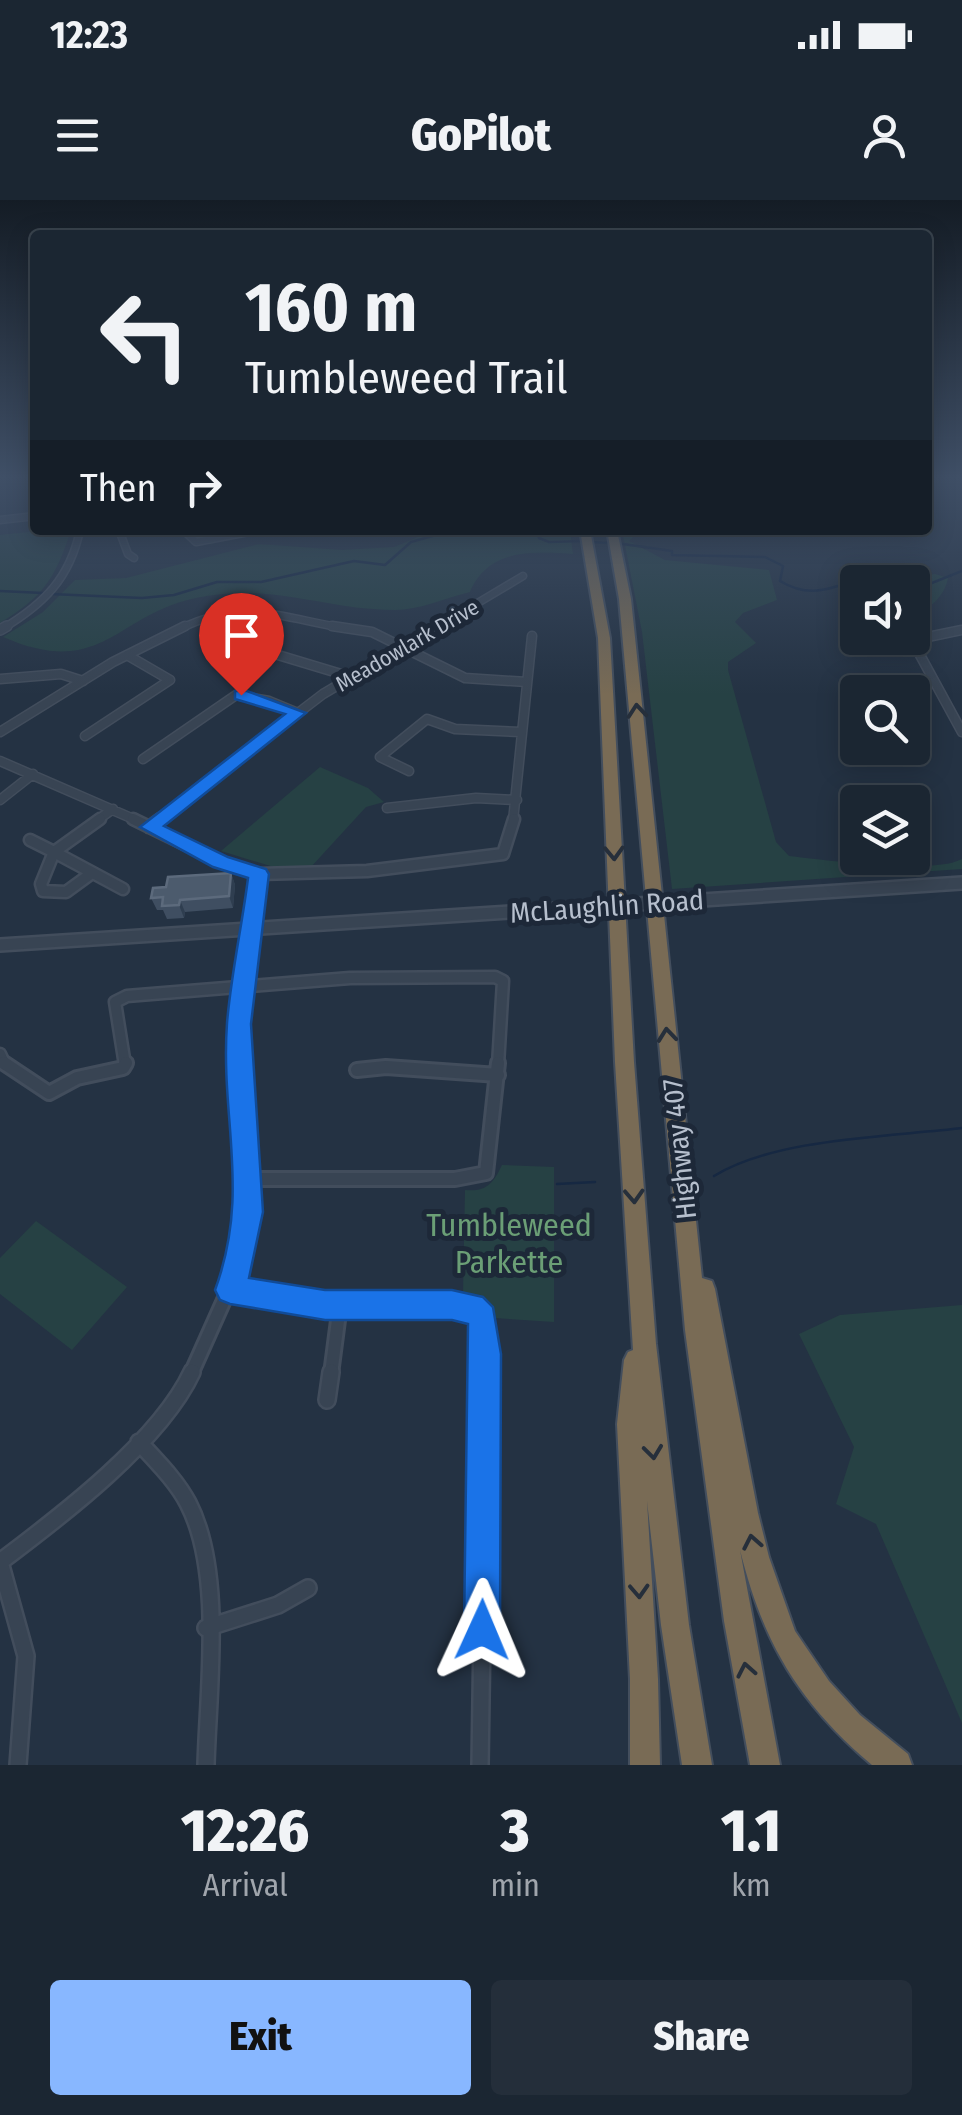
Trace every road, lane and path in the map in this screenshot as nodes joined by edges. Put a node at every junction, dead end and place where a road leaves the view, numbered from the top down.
1 (76, 548) edge
2 (126, 548) edge
3 (588, 548) edge
4 (615, 548) edge
5 (134, 558) dead end
6 (523, 576) dead end
7 (0, 630) edge
8 (962, 630) edge
9 (532, 636) dead end
10 (402, 648) junction
11 (127, 654) junction
12 (223, 654) dead end
13 (351, 677) junction
14 (0, 678) edge
15 (83, 681) junction
16 (527, 682) junction
17 (298, 713) junction
18 (0, 732) edge
19 (521, 732) junction
20 (962, 732) edge
21 (85, 736) dead end
22 (142, 759) dead end
23 (0, 761) edge
24 (409, 771) dead end
25 (33, 774) junction
26 (0, 800) edge
27 (517, 800) junction
28 (387, 808) dead end
29 (114, 809) junction
30 (150, 827) junction
31 (30, 840) dead end
32 (54, 852) junction
33 (92, 873) junction
34 (259, 874) junction
35 (962, 883) edge
36 (123, 890) dead end
37 (253, 930) junction
38 (0, 948) edge
39 (245, 985) junction
40 (0, 1054) edge
41 (357, 1070) dead end
42 (498, 1074) junction
43 (248, 1179) junction
44 (688, 1234) junction
45 (230, 1290) junction
46 (340, 1304) junction
47 (641, 1320) junction
48 (327, 1400) dead end
49 (139, 1442) junction
50 (0, 1562) edge
51 (308, 1588) dead end
52 (206, 1628) junction
53 (18, 1765) edge
54 (206, 1765) edge
55 (480, 1765) edge
56 (644, 1765) edge
57 (697, 1765) edge
58 (766, 1765) edge
59 (896, 1765) edge

1 - 7 street
2 - 5 street
3 -> 47 highway, Highway 407
44 -> 4 highway, Highway 407
6 - 10 street, Meadowlark Drive
8 - 20 street
9 - 16 street
10 - 11 street
10 - 13 street, Meadowlark Drive
10 - 16 street
11 - 15 street
11 - 21 street
12 - 13 street
13 - 17 street, Meadowlark Drive
14 - 15 street
15 - 18 street
16 - 19 street
17 - 22 street
17 - 30 street, Meadowlark Drive
19 - 24 street
19 - 27 street
23 - 25 street
25 - 26 street
25 - 29 street
27 - 28 street
27 - 34 street
29 - 30 street
29 - 32 street
30 - 34 street
31 - 32 street
32 - 33 street
32 - 33 street
33 - 36 street
34 - 37 street
35 - 37 street, McLaughlin Road, bridge
37 - 38 street, McLaughlin Road
37 - 39 street
39 - 40 street
39 - 42 street
39 - 43 street
41 - 42 street
42 - 43 street
43 - 45 street
58 -> 44 highway, Highway 407
59 -> 44 highway
45 - 46 street
45 - 49 street
46 - 48 street
46 - 55 street
47 -> 56 highway
47 -> 57 highway, Highway 407
49 - 50 street
49 - 52 street
50 - 53 street
51 - 52 street
52 - 54 street

